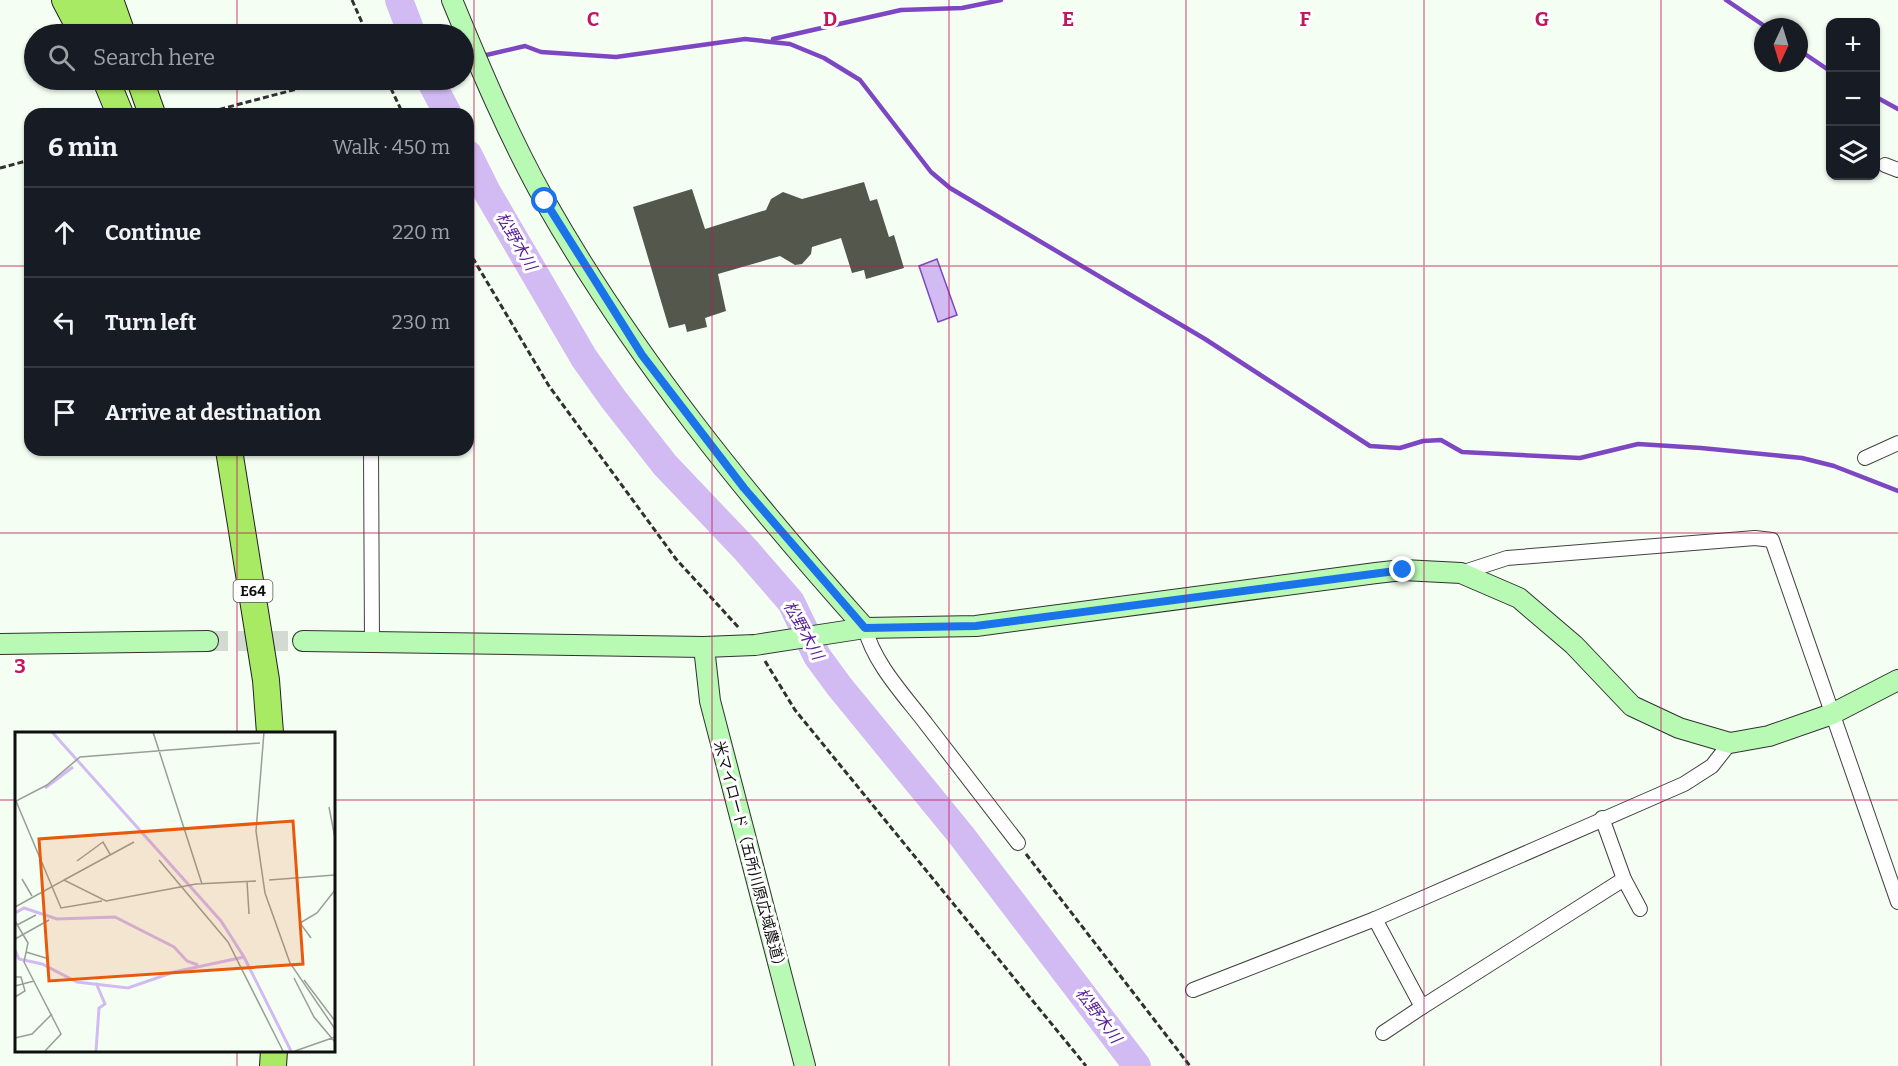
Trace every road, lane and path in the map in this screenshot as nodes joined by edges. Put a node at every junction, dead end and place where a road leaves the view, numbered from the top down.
1 (65, 0) edge
2 (90, 0) edge
3 (110, 0) edge
4 (352, 0) edge
5 (452, 0) edge
6 (78, 24) edge
7 (100, 24) edge
8 (118, 24) edge
9 (363, 24) edge
10 (462, 24) edge
11 (474, 53) edge
12 (110, 90) edge
13 (126, 90) edge
14 (144, 90) edge
15 (293, 90) edge
16 (392, 90) edge
17 (118, 108) edge
18 (133, 108) edge
19 (150, 108) edge
20 (225, 108) edge
21 (401, 108) edge
22 (24, 162) edge
23 (0, 168) edge
24 (474, 260) edge
25 (1898, 442) edge
26 (230, 456) edge
27 (371, 456) edge
28 (1865, 458) dead end
29 (1461, 573) junction
30 (856, 630) junction
31 (208, 641) tunnel mouth
32 (303, 641) tunnel mouth
33 (372, 642) junction
34 (761, 644) junction
35 (0, 645) edge
36 (704, 647) junction
37 (1898, 680) edge
38 (1832, 714) junction
39 (270, 732) edge
40 (1730, 743) junction
41 (1602, 818) junction
42 (1018, 843) joint
43 (1624, 879) junction
44 (1898, 902) edge
45 (1640, 909) dead end
46 (1375, 919) junction
47 (1193, 990) dead end
48 (1422, 1007) junction
49 (1383, 1033) dead end
50 (274, 1051) edge
51 (273, 1066) edge
52 (805, 1066) edge
53 (1086, 1066) edge
54 (1190, 1066) edge

1 - 6 highway
2 - 7 highway
3 - 8 highway
4 - 9 path
5 - 10 street
11 - 30 street
12 - 17 highway
13 - 18 highway
14 - 19 highway
15 - 20 path
16 - 21 path
22 - 23 path
24 - 34 path
25 - 28 street
26 - 39 highway, E64
27 - 33 street
29 - 30 street
29 - 38 street
29 - 40 street
30 - 34 street
30 - 42 street
31 - 35 street
32 - 33 street
33 - 36 street
34 - 36 street
34 - 53 path
36 - 52 street, 米マイロード（五所川原広域農道）
37 - 38 street
38 - 40 street
38 - 44 street
40 - 41 street
41 - 43 street
41 - 46 street
42 - 54 path
43 - 45 street
43 - 48 street
46 - 47 street
46 - 48 street
48 - 49 street
50 - 51 highway

